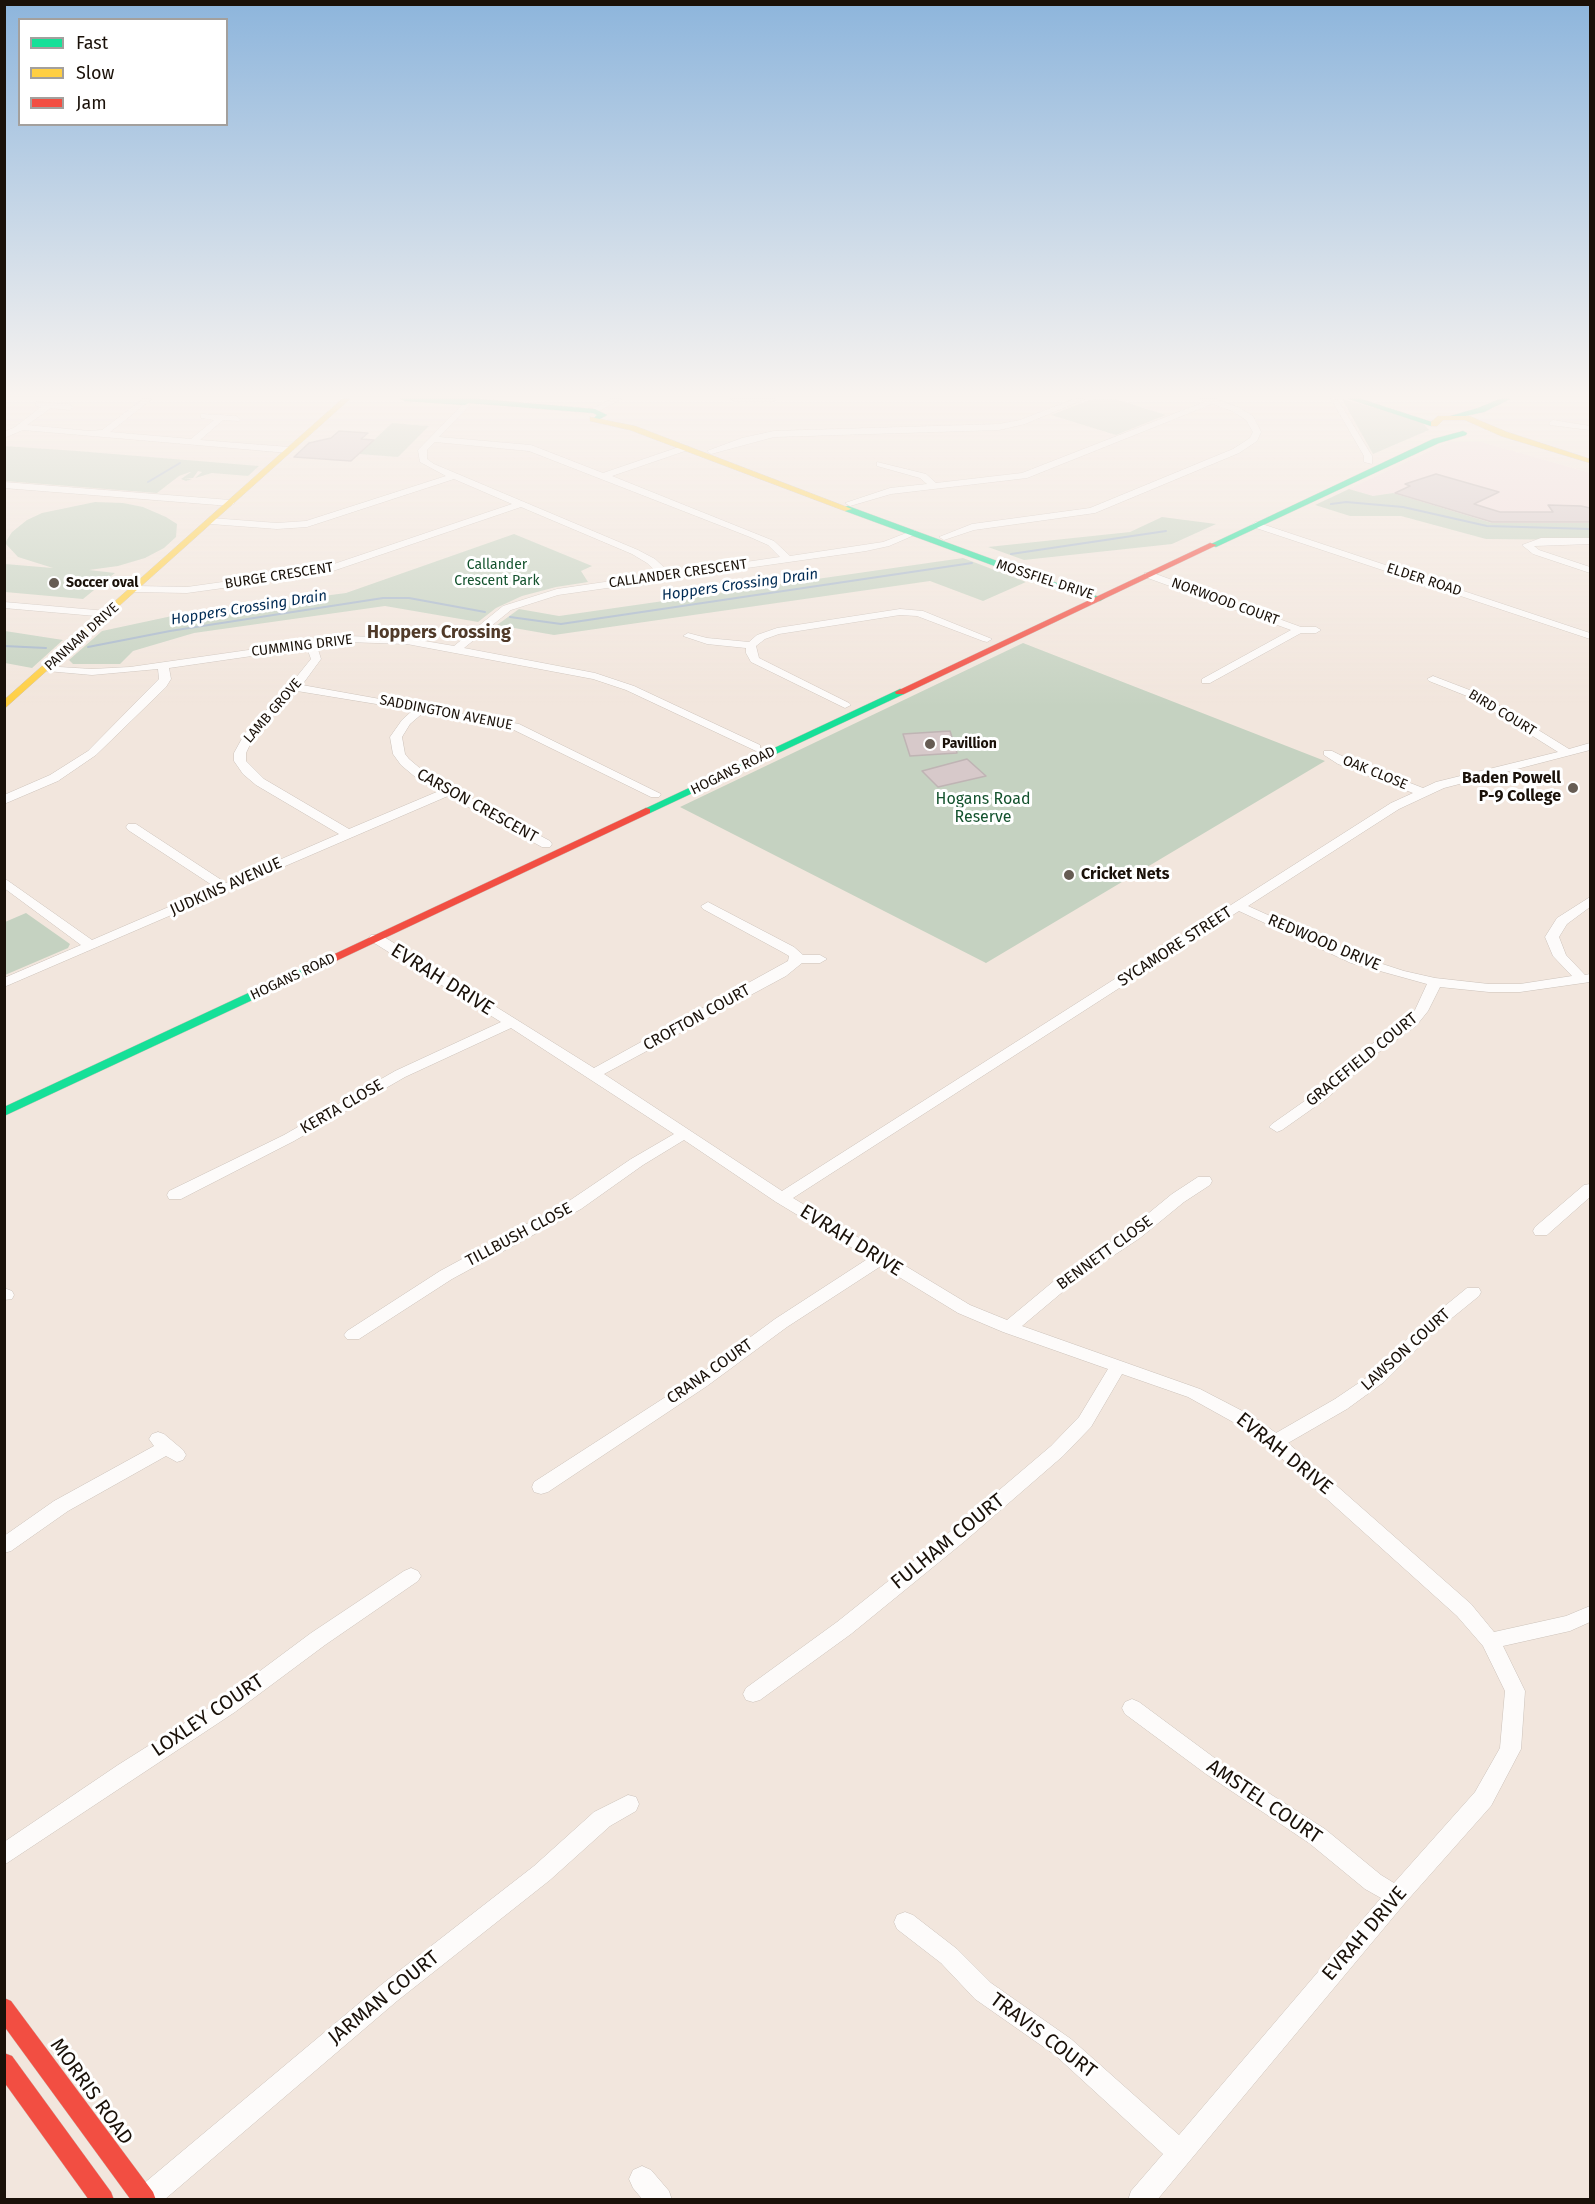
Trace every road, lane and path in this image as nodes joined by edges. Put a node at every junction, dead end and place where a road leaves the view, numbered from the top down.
1 (216, 502) edge
2 (375, 502) edge
3 (516, 502) edge
4 (669, 502) edge
5 (840, 502) edge
6 (853, 502) edge
7 (1113, 502) edge
8 (1283, 502) edge
9 (1306, 502) edge
10 (230, 503) joint
11 (521, 504) junction
12 (846, 504) junction
13 (211, 521) junction
14 (1242, 521) junction
15 (1256, 525) junction
16 (919, 531) junction
17 (939, 539) junction
18 (1590, 541) edge
19 (787, 559) junction
20 (1590, 570) edge
21 (1149, 575) junction
22 (667, 576) junction
23 (135, 589) junction
24 (1091, 595) junction
25 (4, 605) edge
26 (107, 614) junction
27 (1299, 630) junction
28 (1316, 630) dead end
29 (688, 636) dead end
30 (1590, 636) edge
31 (987, 639) junction
32 (310, 644) junction
33 (752, 645) junction
34 (457, 649) junction
35 (163, 666) junction
36 (47, 668) junction
37 (1433, 679) dead end
38 (1206, 681) dead end
39 (294, 687) junction
40 (845, 705) junction
41 (4, 706) edge
42 (422, 708) junction
43 (1590, 747) edge
44 (762, 750) junction
45 (1328, 753) dead end
46 (1568, 753) junction
47 (680, 783) junction
48 (701, 787) junction
49 (448, 791) junction
50 (1422, 792) junction
51 (655, 794) junction
52 (4, 800) edge
53 (132, 827) dead end
54 (348, 834) junction
55 (546, 844) junction
56 (4, 882) edge
57 (225, 888) junction
58 (1590, 901) edge
59 (708, 906) dead end
60 (1238, 906) junction
61 (370, 934) junction
62 (92, 946) junction
63 (797, 959) junction
64 (820, 959) dead end
65 (1586, 978) edge
66 (1435, 982) junction
67 (4, 984) edge
68 (510, 1023) junction
69 (594, 1074) junction
70 (4, 1097) edge
71 (4, 1112) edge
72 (1276, 1127) dead end
73 (684, 1134) junction
74 (1204, 1181) dead end
75 (1590, 1189) edge
76 (175, 1195) dead end
77 (782, 1198) junction
78 (1541, 1231) dead end
79 (880, 1259) junction
80 (1473, 1292) dead end
81 (1009, 1328) junction
82 (353, 1335) dead end
83 (1118, 1367) junction
84 (1275, 1442) junction
85 (167, 1447) dead end
86 (541, 1487) dead end
87 (4, 1546) edge
88 (411, 1576) dead end
89 (1590, 1614) edge
90 (1490, 1641) junction
91 (753, 1694) dead end
92 (1132, 1708) dead end
93 (628, 1804) dead end
94 (4, 1855) edge
95 (1396, 1896) junction
96 (905, 1922) dead end
97 (6, 2015) edge
98 (4, 2063) edge
99 (1180, 2153) junction
100 (642, 2179) dead end
101 (103, 2199) edge
102 (145, 2199) edge
103 (660, 2199) edge
104 (1140, 2199) edge

1 - 10 street
2 - 13 street
3 - 11 street
4 - 19 street
5 - 12 main road, MOSSFIEL DRIVE
6 - 12 street
7 - 17 street
8 - 14 main road, HOGANS ROAD
9 - 15 main road, HOGANS ROAD
10 - 13 main road, PANNAM DRIVE
11 - 22 street
11 - 23 street, BURGE CRESCENT
12 - 16 main road, MOSSFIEL DRIVE
13 - 23 main road, PANNAM DRIVE
14 - 15 main road
14 - 24 main road, HOGANS ROAD
15 - 21 main road, HOGANS ROAD
15 - 30 street, ELDER ROAD
16 - 17 main road, MOSSFIEL DRIVE
16 - 19 street, CALLANDER CRESCENT
17 - 24 main road, MOSSFIEL DRIVE
18 - 20 street
19 - 22 street, CALLANDER CRESCENT
21 - 24 main road, HOGANS ROAD
21 - 27 street, NORWOOD COURT
22 - 34 street, CALLANDER CRESCENT
23 - 26 main road, PANNAM DRIVE
24 - 31 main road, HOGANS ROAD
24 - 44 main road, HOGANS ROAD
25 - 26 street
26 - 36 main road, PANNAM DRIVE
27 - 28 street, NORWOOD COURT
27 - 38 street, NORWOOD COURT
29 - 33 street
31 - 33 street
31 - 40 main road, HOGANS ROAD
32 - 34 street, CUMMING DRIVE
32 - 35 street, CUMMING DRIVE
32 - 39 street, LAMB GROVE
33 - 40 street
34 - 44 street, CUMMING DRIVE
35 - 36 street, CUMMING DRIVE
35 - 52 street
36 - 41 main road, PANNAM DRIVE
37 - 46 street, BIRD COURT
39 - 42 street, SADDINGTON AVENUE
39 - 54 street, LAMB GROVE
40 - 44 main road, HOGANS ROAD
42 - 49 street, CARSON CRESCENT
42 - 51 street, SADDINGTON AVENUE
43 - 46 street, SYCAMORE STREET
44 - 47 main road, HOGANS ROAD
44 - 48 main road, HOGANS ROAD
45 - 50 street, OAK CLOSE
46 - 50 street, SYCAMORE STREET
47 - 48 main road
47 - 51 main road, HOGANS ROAD
48 - 61 main road, HOGANS ROAD
49 - 54 street, JUDKINS AVENUE
49 - 55 street, CARSON CRESCENT
50 - 60 street, SYCAMORE STREET
51 - 55 main road, HOGANS ROAD
53 - 57 street
54 - 57 street, JUDKINS AVENUE
55 - 61 main road, HOGANS ROAD
56 - 62 street
57 - 62 street, JUDKINS AVENUE
58 - 65 street
59 - 63 street
60 - 66 street, REDWOOD DRIVE
60 - 77 street, SYCAMORE STREET
61 - 68 street, EVRAH DRIVE
61 - 70 main road, HOGANS ROAD
61 - 71 main road, HOGANS ROAD
62 - 67 street, JUDKINS AVENUE
63 - 64 street
63 - 69 street, CROFTON COURT
65 - 66 street, REDWOOD DRIVE
66 - 72 street, GRACEFIELD COURT
68 - 69 street, EVRAH DRIVE
68 - 76 street, KERTA CLOSE
69 - 73 street, EVRAH DRIVE
73 - 77 street, EVRAH DRIVE
73 - 82 street, TILLBUSH CLOSE
74 - 81 street, BENNETT CLOSE
75 - 78 street
77 - 79 street, EVRAH DRIVE
79 - 81 street, EVRAH DRIVE
79 - 86 street, CRANA COURT
80 - 84 street, LAWSON COURT
81 - 83 street, EVRAH DRIVE
83 - 84 street, EVRAH DRIVE
83 - 91 street, FULHAM COURT
84 - 90 street, EVRAH DRIVE
85 - 87 street
88 - 94 street, LOXLEY COURT
89 - 90 street
90 - 95 street, EVRAH DRIVE
92 - 95 street, AMSTEL COURT
93 - 102 street, JARMAN COURT
95 - 99 street, EVRAH DRIVE
96 - 99 street, TRAVIS COURT
97 - 102 main road, MORRIS ROAD
98 - 101 main road
99 - 104 street, EVRAH DRIVE
100 - 103 street

